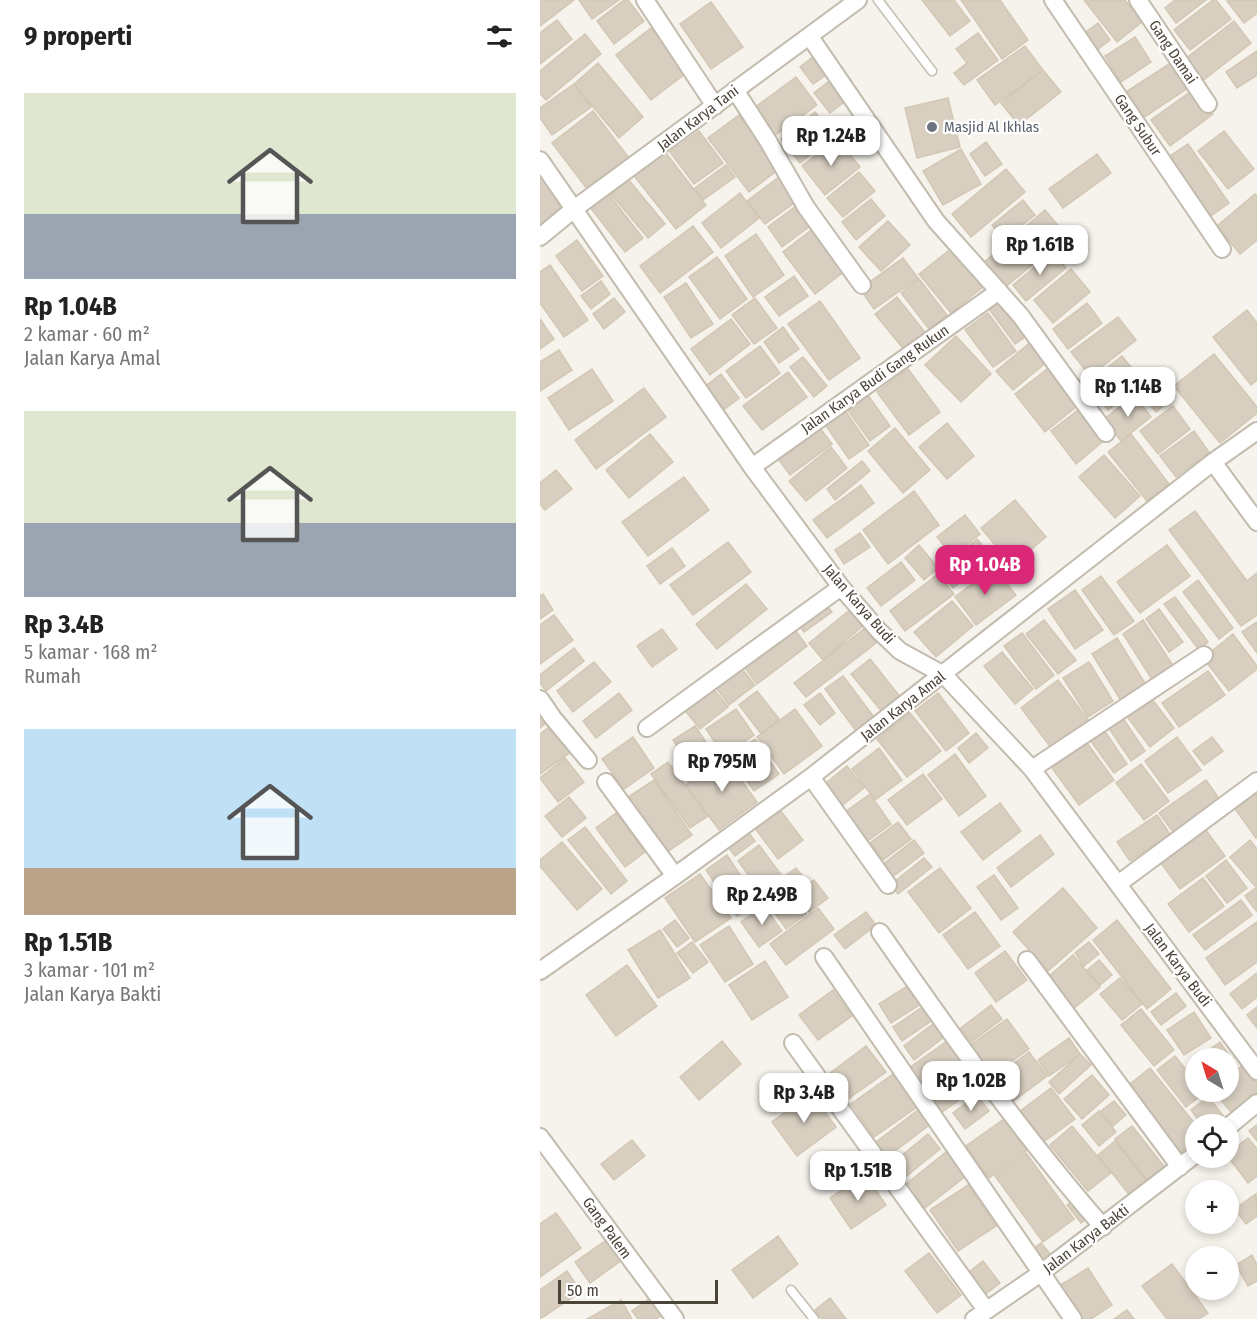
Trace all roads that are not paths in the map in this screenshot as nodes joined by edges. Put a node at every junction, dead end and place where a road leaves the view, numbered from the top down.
1 (645, 0) edge
2 (858, 0) edge
3 (878, 0) edge
4 (1053, 0) edge
5 (1138, 0) edge
6 (810, 37) junction
7 (932, 71) dead end
8 (735, 90) junction
9 (1208, 104) dead end
10 (715, 106) junction
11 (540, 160) edge
12 (574, 209) junction
13 (540, 237) edge
14 (1222, 249) dead end
15 (862, 285) dead end
16 (999, 291) junction
17 (1257, 431) edge
18 (1106, 433) dead end
19 (1213, 462) junction
20 (752, 467) junction
21 (1257, 522) edge
22 (841, 587) junction
23 (1204, 655) dead end
24 (944, 675) junction
25 (540, 699) edge
26 (647, 728) dead end
27 (588, 760) dead end
28 (1032, 770) junction
29 (811, 777) junction
30 (1257, 781) edge
31 (606, 782) dead end
32 (675, 876) junction
33 (1118, 884) junction
34 (888, 885) dead end
35 (880, 932) dead end
36 (824, 957) dead end
37 (1027, 960) dead end
38 (540, 971) edge
39 (793, 1043) dead end
40 (1257, 1071) edge
41 (1257, 1103) edge
42 (1239, 1118) edge
43 (540, 1137) edge
44 (1185, 1163) edge
45 (1180, 1167) junction
46 (1102, 1227) junction
47 (1041, 1274) junction
48 (791, 1290) dead end
49 (980, 1314) edge
50 (675, 1319) edge
51 (814, 1319) edge
52 (1073, 1319) edge

1 - 10 street
2 - 6 street, Jalan Karya Tani
3 - 7 lane
4 - 14 street, Gang Subur
5 - 9 street, Gang Damai
6 - 8 street, Jalan Karya Tani
6 - 16 street
8 - 10 street, Jalan Karya Tani
8 - 15 street
10 - 12 street, Jalan Karya Tani
11 - 12 street, Jalan Karya Budi
12 - 13 street, Jalan Karya Tani
12 - 20 street, Jalan Karya Budi
16 - 18 street
16 - 20 street, Jalan Karya Budi Gang Rukun
17 - 19 street, Jalan Karya Amal
19 - 21 street
19 - 24 street, Jalan Karya Amal
20 - 22 street, Jalan Karya Budi
22 - 24 street, Jalan Karya Budi
22 - 26 street
23 - 28 street
24 - 28 street, Jalan Karya Budi
24 - 29 street, Jalan Karya Amal
25 - 27 street
28 - 33 street, Jalan Karya Budi
29 - 32 street, Jalan Karya Amal
29 - 34 street
30 - 33 street
31 - 32 street
32 - 38 street, Jalan Karya Amal
33 - 40 street, Jalan Karya Budi
35 - 46 street
36 - 47 street
37 - 45 street
39 - 49 street
41 - 42 street
43 - 50 street, Gang Palem
44 - 45 street, Jalan Karya Bakti
45 - 46 street, Jalan Karya Bakti
46 - 47 street, Jalan Karya Bakti
47 - 49 street, Jalan Karya Bakti
47 - 52 street
48 - 51 lane

